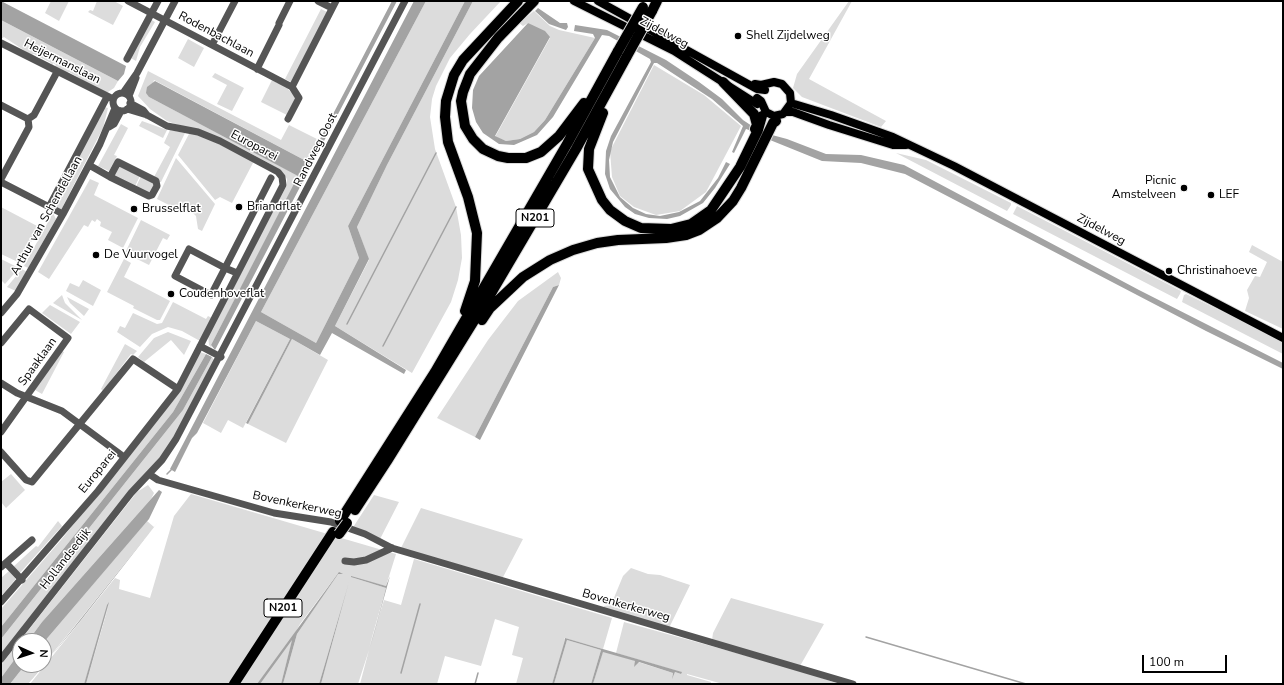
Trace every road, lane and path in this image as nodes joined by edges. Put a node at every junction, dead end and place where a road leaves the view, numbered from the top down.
1 (128, 1) edge
2 (158, 1) edge
3 (174, 1) edge
4 (235, 1) edge
5 (290, 1) edge
6 (318, 1) edge
7 (336, 1) edge
8 (405, 1) edge
9 (518, 1) edge
10 (528, 1) edge
11 (534, 1) edge
12 (539, 1) edge
13 (574, 1) edge
14 (579, 1) edge
15 (598, 1) edge
16 (657, 1) edge
17 (647, 6) edge
18 (332, 8) junction
19 (591, 10) junction
20 (151, 13) junction
21 (164, 20) junction
22 (514, 21) junction
23 (1, 43) edge
24 (212, 45) junction
25 (623, 54) junction
26 (127, 59) dead end
27 (257, 69) junction
28 (57, 72) junction
29 (603, 80) junction
30 (723, 82) junction
31 (292, 87) junction
32 (764, 88) junction
33 (110, 98) junction
34 (791, 100) junction
35 (758, 101) junction
36 (124, 103) junction
37 (1, 104) edge
38 (786, 114) junction
39 (28, 119) junction
40 (288, 119) dead end
41 (770, 119) junction
42 (752, 141) junction
43 (907, 145) junction
44 (89, 165) junction
45 (110, 177) junction
46 (271, 178) dead end
47 (1, 180) edge
48 (259, 202) junction
49 (49, 207) junction
50 (270, 208) junction
51 (63, 214) junction
52 (225, 268) junction
53 (237, 273) junction
54 (1, 313) edge
55 (1283, 338) edge
56 (1, 343) edge
57 (200, 346) junction
58 (221, 356) junction
59 (437, 375) junction
60 (1, 383) edge
61 (178, 389) junction
62 (26, 396) junction
63 (80, 424) junction
64 (1, 432) edge
65 (1, 452) edge
66 (124, 457) junction
67 (149, 474) junction
68 (336, 533) junction
69 (32, 540) dead end
70 (392, 548) junction
71 (345, 561) dead end
72 (3, 565) edge
73 (22, 580) junction
74 (1, 602) edge
75 (1, 659) edge
76 (234, 684) edge
77 (239, 684) edge
78 (853, 684) edge

1 - 20 street, Rodenbachlaan
2 - 20 street
3 - 21 street, Arthur van Schendellaan
4 - 24 street
5 - 27 street, Rodenbachlaan
6 - 18 street
7 - 18 street
8 - 58 street, Randweg Oost
9 - 59 highway, N201
10 - 22 highway, N201
11 - 22 highway, N201
12 - 22 highway, N201
13 - 19 main road, Zijdelweg
14 - 19 main road, Zijdelweg
15 - 32 main road, Zijdelweg
16 - 17 highway, N201
17 - 25 highway, N201, bridge
18 - 31 street
19 - 30 main road, Zijdelweg
20 - 21 street, Rodenbachlaan
20 - 26 street
21 - 24 street, Rodenbachlaan
21 - 36 street, Arthur van Schendellaan
22 - 29 highway, N201
23 - 28 street, Heijermanslaan
24 - 27 street, Rodenbachlaan
25 - 29 highway, N201
25 - 42 highway, N201
25 - 59 highway, N201
27 - 31 street, Rodenbachlaan
28 - 33 street, Heijermanslaan
28 - 39 street
29 - 59 highway, N201
30 - 35 main road, Zijdelweg
30 - 42 highway, N201
31 - 40 street
32 - 34 main road
32 - 35 main road
33 - 36 street
33 - 36 street
33 - 49 street, Arthur van Schendellaan
34 - 38 main road
34 - 43 main road, Zijdelweg
35 - 41 main road
35 - 41 main road
36 - 44 street, Arthur van Schendellaan
36 - 50 street, Europarei
37 - 39 street
38 - 41 main road
38 - 43 main road, Zijdelweg
39 - 47 street
41 - 42 highway, N201
41 - 59 highway, N201
43 - 55 main road, Zijdelweg
44 - 45 street
44 - 51 street, Arthur van Schendellaan
45 - 45 street
46 - 48 street
47 - 49 street
48 - 50 street
48 - 52 street
49 - 51 street
50 - 53 street, Europarei
51 - 54 street, Arthur van Schendellaan
52 - 52 street
52 - 53 street
53 - 57 street, Europarei
56 - 62 street, Spaaklaan
57 - 58 street
57 - 61 street, Europarei
58 - 67 street, Randweg Oost
59 - 68 highway, N201
60 - 62 street
61 - 63 street
61 - 66 street, Europarei
62 - 63 street
62 - 64 street, Spaaklaan
63 - 65 street
63 - 66 street
66 - 73 street, Europarei
67 - 70 street, Bovenkerkerweg
67 - 75 street, Hollandsedijk
68 - 76 highway, N201
68 - 77 highway, N201
69 - 72 street
70 - 71 street
70 - 78 street, Bovenkerkerweg
72 - 73 street
73 - 74 street, Europarei

